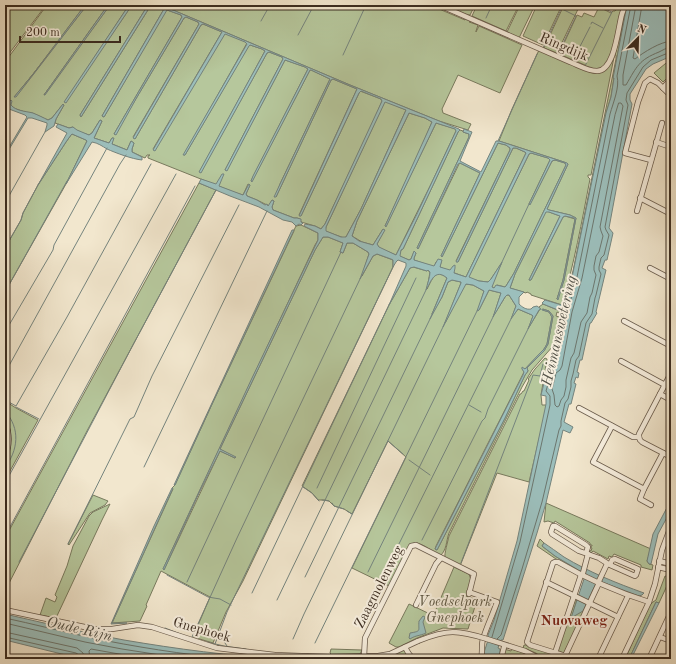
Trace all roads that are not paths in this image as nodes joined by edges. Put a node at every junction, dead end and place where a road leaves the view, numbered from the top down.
1 (439, 5) edge
2 (625, 5) edge
3 (671, 79) edge
4 (663, 88) junction
5 (671, 96) edge
6 (662, 123) dead end
7 (656, 142) junction
8 (671, 147) edge
9 (651, 160) junction
10 (640, 198) junction
11 (637, 211) dead end
12 (671, 214) edge
13 (650, 268) dead end
14 (671, 279) edge
15 (624, 321) dead end
16 (671, 346) edge
17 (621, 361) dead end
18 (671, 373) edge
19 (665, 385) junction
20 (660, 394) junction
21 (671, 400) edge
22 (579, 408) dead end
23 (5, 422) edge
24 (612, 426) junction
25 (639, 437) junction
26 (663, 453) junction
27 (5, 456) edge
28 (671, 457) edge
29 (644, 489) junction
30 (651, 505) dead end
31 (671, 526) edge
32 (587, 554) junction
33 (441, 558) junction
34 (608, 564) junction
35 (659, 564) junction
36 (671, 564) edge
37 (671, 570) edge
38 (582, 575) junction
39 (546, 582) junction
40 (598, 582) junction
41 (573, 596) junction
42 (628, 596) junction
43 (649, 602) junction
44 (590, 604) junction
45 (416, 605) dead end
46 (5, 610) edge
47 (671, 612) edge
48 (618, 617) junction
49 (660, 637) junction
50 (671, 641) edge
51 (405, 647) junction
52 (504, 647) dead end
53 (555, 653) junction
54 (565, 656) junction
55 (364, 657) junction
56 (422, 659) edge
57 (478, 659) edge
58 (503, 659) edge
59 (540, 659) edge
60 (575, 659) edge
61 (598, 659) edge
62 (622, 659) edge
63 (649, 659) edge

1 - 2 street, Ringdijk
3 - 4 street
4 - 5 street
4 - 9 street
6 - 7 street
7 - 8 street
7 - 9 street
9 - 10 street
10 - 11 street
10 - 12 street
13 - 14 street
15 - 16 street
17 - 19 street
18 - 19 street
19 - 20 street
20 - 21 street
20 - 25 street
22 - 24 street
23 - 27 street
24 - 25 street
24 - 29 street
25 - 26 street
26 - 28 street
26 - 29 street
29 - 30 street
31 - 35 street
32 - 32 street
32 - 34 street
32 - 38 street
33 - 45 street
33 - 55 street, Zaagmolenweg
33 - 57 street, Zaagmolenweg
34 - 34 street
34 - 40 street
35 - 36 street
35 - 37 street
35 - 43 street
38 - 39 street
38 - 40 street
38 - 41 street
39 - 41 street
39 - 53 street
40 - 42 street
40 - 44 street
41 - 44 street
41 - 53 street
42 - 43 street
42 - 48 street
43 - 62 street
44 - 48 street
44 - 54 street
46 - 55 street, Gnephoek
47 - 49 street
48 - 61 street
49 - 50 street
49 - 63 street
51 - 55 street, Gnephoek
51 - 56 street
51 - 59 street, Gnephoek, bridge
52 - 58 street
53 - 54 street
54 - 60 street

